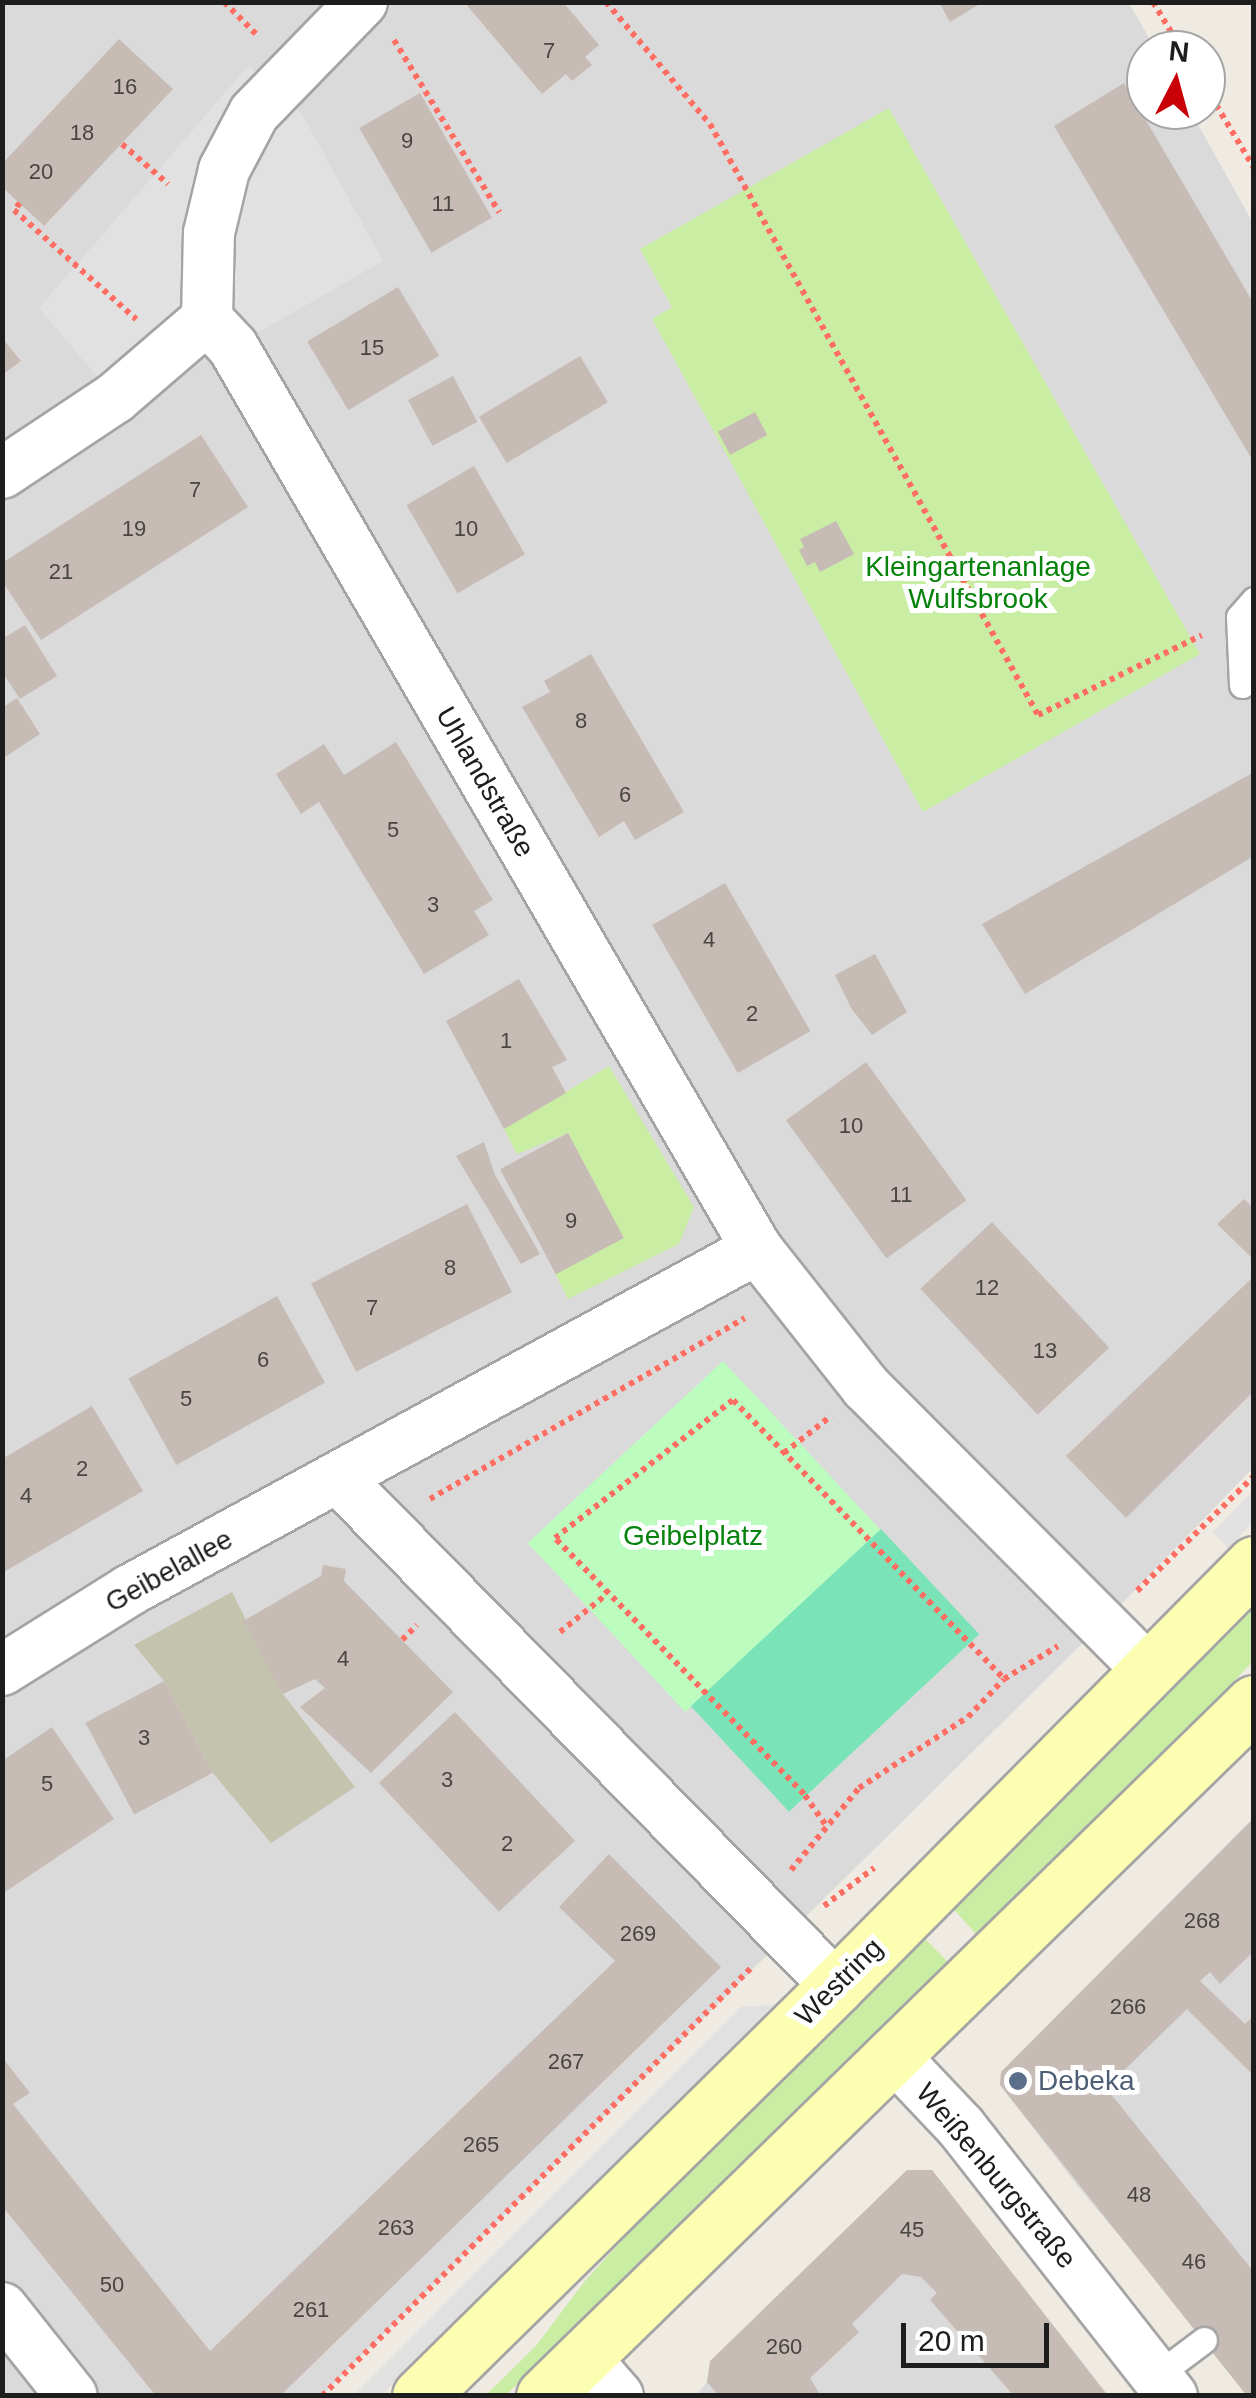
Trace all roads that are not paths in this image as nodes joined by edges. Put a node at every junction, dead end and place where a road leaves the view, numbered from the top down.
1 (377, 18) edge
2 (207, 319) junction
3 (2, 473) edge
4 (1246, 608) edge
5 (1242, 685) dead end
6 (757, 1249) junction
7 (338, 1479) junction
8 (1254, 1564) edge
9 (2, 1670) edge
10 (1146, 1670) junction
11 (1254, 1703) edge
12 (836, 1986) junction
13 (892, 2054) junction
14 (2, 2308) edge
15 (1204, 2340) dead end
16 (601, 2376) edge
17 (1164, 2386) edge
18 (72, 2396) edge
19 (420, 2396) edge
20 (544, 2396) edge

1 - 2 street
2 - 3 street
2 - 6 street, Uhlandstraße
4 - 5 lane
6 - 7 street
6 - 10 street
7 - 9 street, Geibelallee
7 - 12 street
8 - 10 main road, Westring
10 - 12 main road, Westring
11 - 13 main road
12 - 19 main road, Westring
13 - 16 main road
13 - 17 street, Weißenburgstraße
14 - 18 street
15 - 17 lane
16 - 20 main road

